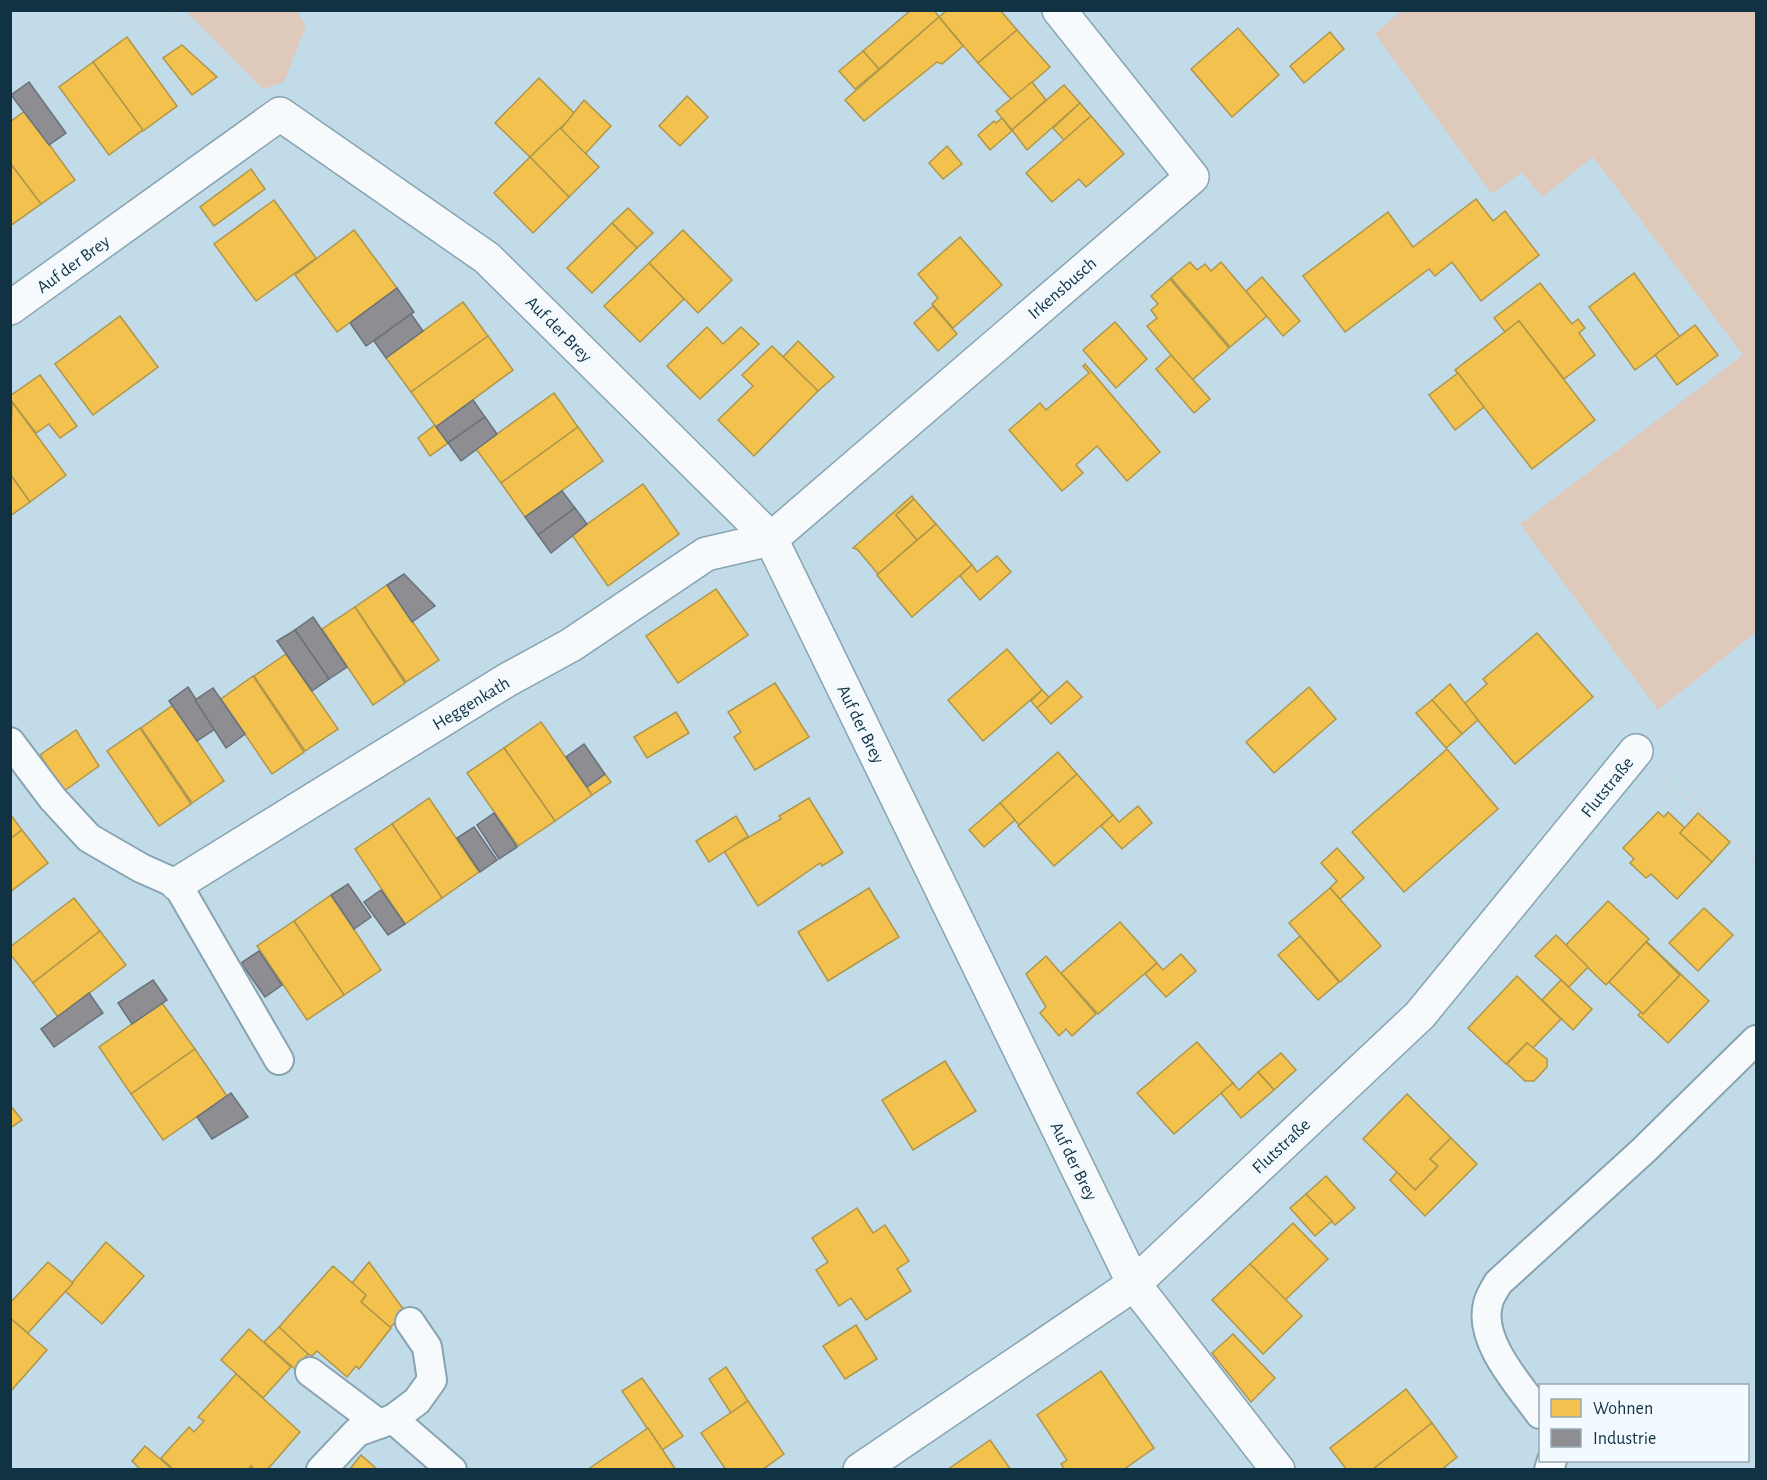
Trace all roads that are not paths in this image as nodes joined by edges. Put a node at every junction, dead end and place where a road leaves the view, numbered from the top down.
1 (1059, 10) edge
2 (10, 308) edge
3 (771, 538) junction
4 (10, 742) edge
5 (1636, 751) road end
6 (177, 884) junction
7 (1756, 1040) edge
8 (279, 1060) dead end
9 (1134, 1284) junction
10 (410, 1322) dead end
11 (310, 1372) dead end
12 (1539, 1413) edge
13 (386, 1422) junction
14 (321, 1470) edge
15 (452, 1470) edge
16 (860, 1470) edge
17 (1278, 1470) edge

1 - 3 street, Irkensbusch
2 - 3 street, Auf der Brey
3 - 6 street, Heggenkath
3 - 9 street, Auf der Brey
4 - 6 lane
5 - 9 street, Flutstraße
6 - 8 lane
7 - 12 lane
9 - 16 street, Flutstraße
9 - 17 street, Auf der Brey
10 - 13 lane
11 - 13 lane
13 - 14 lane
13 - 15 lane

